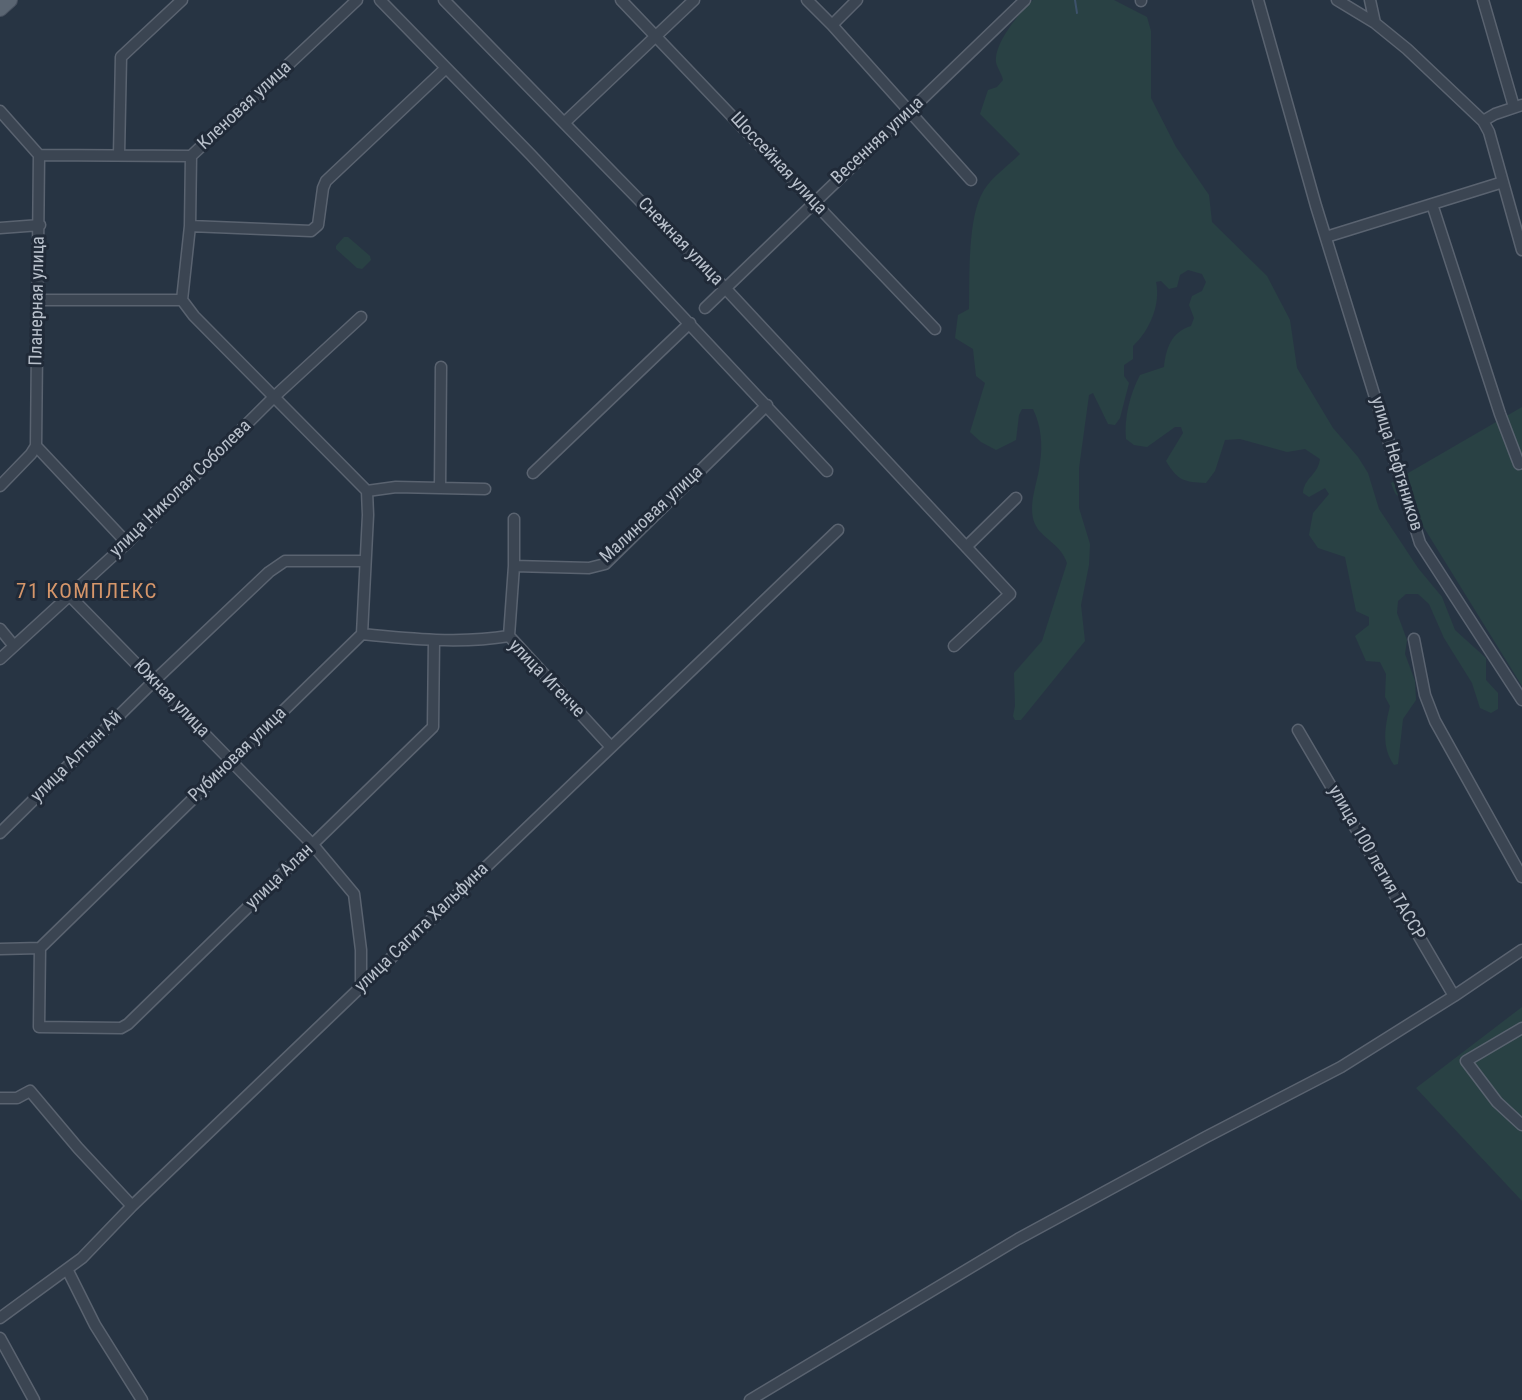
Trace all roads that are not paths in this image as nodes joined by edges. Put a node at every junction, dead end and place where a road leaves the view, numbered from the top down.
1 (10, 0) edge
2 (182, 0) edge
3 (357, 0) edge
4 (380, 0) edge
5 (444, 0) edge
6 (621, 0) edge
7 (694, 0) edge
8 (807, 0) edge
9 (857, 0) edge
10 (1025, 0) edge
11 (1258, 0) edge
12 (1337, 0) edge
13 (1370, 0) edge
14 (1483, 0) edge
15 (0, 9) edge
16 (1375, 23) junction
17 (832, 25) junction
18 (657, 36) junction
19 (446, 68) junction
20 (1518, 106) edge
21 (0, 111) edge
22 (910, 112) junction
23 (1484, 121) junction
24 (564, 123) junction
25 (39, 155) junction
26 (119, 155) junction
27 (191, 156) junction
28 (971, 180) dead end
29 (1503, 182) junction
30 (814, 202) junction
31 (1432, 204) junction
32 (40, 225) junction
33 (190, 226) junction
34 (0, 228) edge
35 (1326, 237) junction
36 (1522, 250) edge
37 (726, 289) junction
38 (38, 300) junction
39 (182, 300) junction
40 (705, 308) dead end
41 (361, 317) dead end
42 (690, 322) junction
43 (934, 329) dead end
44 (441, 367) dead end
45 (275, 396) junction
46 (767, 405) junction
47 (36, 446) junction
48 (1520, 460) edge
49 (827, 471) dead end
50 (533, 473) dead end
51 (1522, 475) edge
52 (0, 486) edge
53 (440, 488) junction
54 (485, 489) dead end
55 (367, 491) junction
56 (1016, 498) dead end
57 (514, 519) dead end
58 (838, 530) dead end
59 (127, 543) junction
60 (966, 547) junction
61 (364, 561) junction
62 (514, 566) junction
63 (69, 595) junction
64 (0, 629) edge
65 (362, 634) junction
66 (509, 636) junction
67 (1414, 639) dead end
68 (434, 640) junction
69 (14, 646) junction
70 (954, 646) dead end
71 (0, 659) edge
72 (154, 681) junction
73 (1522, 700) edge
74 (1298, 730) dead end
75 (611, 747) junction
76 (232, 762) junction
77 (0, 833) edge
78 (313, 845) junction
79 (1522, 878) edge
80 (40, 948) junction
81 (0, 949) edge
82 (1522, 950) edge
83 (361, 987) junction
84 (1454, 996) junction
85 (1522, 1028) edge
86 (0, 1098) edge
87 (1522, 1125) edge
88 (132, 1206) junction
89 (67, 1269) junction
90 (0, 1318) edge
91 (0, 1338) edge
92 (34, 1400) edge
93 (142, 1400) edge
94 (750, 1400) edge

1 - 15 main road
2 - 26 street
3 - 27 street, Кленовая улица
4 - 19 street
5 - 24 street, Снежная улица
6 - 18 street, Шоссейная улица
7 - 18 street
8 - 17 street
9 - 17 street
10 - 22 street, Весенняя улица
11 - 35 street, улица Нефтяников
12 - 16 street
13 - 16 street
14 - 20 street
16 - 23 street
17 - 22 street
18 - 24 street
18 - 30 street, Шоссейная улица
19 - 33 street
19 - 42 street
20 - 23 street
21 - 25 street
22 - 28 street
22 - 30 street, Весенняя улица
23 - 29 street
24 - 37 street, Снежная улица
25 - 26 street, Кленовая улица
25 - 32 street, Планерная улица
26 - 27 street, Кленовая улица
27 - 33 street
29 - 31 street
29 - 36 street
30 - 37 street, Весенняя улица
30 - 43 street, Шоссейная улица
31 - 35 street
31 - 48 street
32 - 34 street
32 - 38 street, Планерная улица
33 - 39 street
35 - 73 street, улица Нефтяников
37 - 40 street, Весенняя улица
37 - 60 street, Снежная улица
38 - 39 street
38 - 47 street, Планерная улица
39 - 45 street
41 - 45 street, улица Николая Соболева
42 - 46 street
42 - 50 street
44 - 53 street
45 - 55 street
45 - 59 street, улица Николая Соболева
46 - 49 street
46 - 62 street, Малиновая улица
47 - 52 street
47 - 59 street
48 - 51 street
53 - 54 street
53 - 55 street
55 - 61 street
56 - 60 street
57 - 62 street
58 - 75 street, улица Сагита Хальфина
59 - 63 street, улица Николая Соболева
60 - 70 street, Снежная улица
61 - 65 street
61 - 72 street, улица Алтын Ай
62 - 66 street
63 - 69 street, улица Николая Соболева
63 - 72 street, Южная улица
64 - 69 street
65 - 68 street, улица Игенче
65 - 76 street, Рубиновая улица
66 - 68 street, улица Игенче
66 - 75 street, улица Игенче
67 - 79 street
68 - 78 street, улица Алан
69 - 71 street, улица Николая Соболева
72 - 76 street, Южная улица
72 - 77 street, улица Алтын Ай
74 - 84 street, улица 100 летия ТАССР
75 - 83 street, улица Сагита Хальфина
76 - 78 street, Южная улица
76 - 80 street, Рубиновая улица
78 - 80 street, улица Алан
78 - 83 street, Южная улица
80 - 81 street
82 - 84 street
83 - 88 street, улица Сагита Хальфина
84 - 94 street
85 - 87 street
86 - 88 street
88 - 89 street, улица Сагита Хальфина
89 - 90 street, улица Сагита Хальфина
89 - 93 street
91 - 92 street

